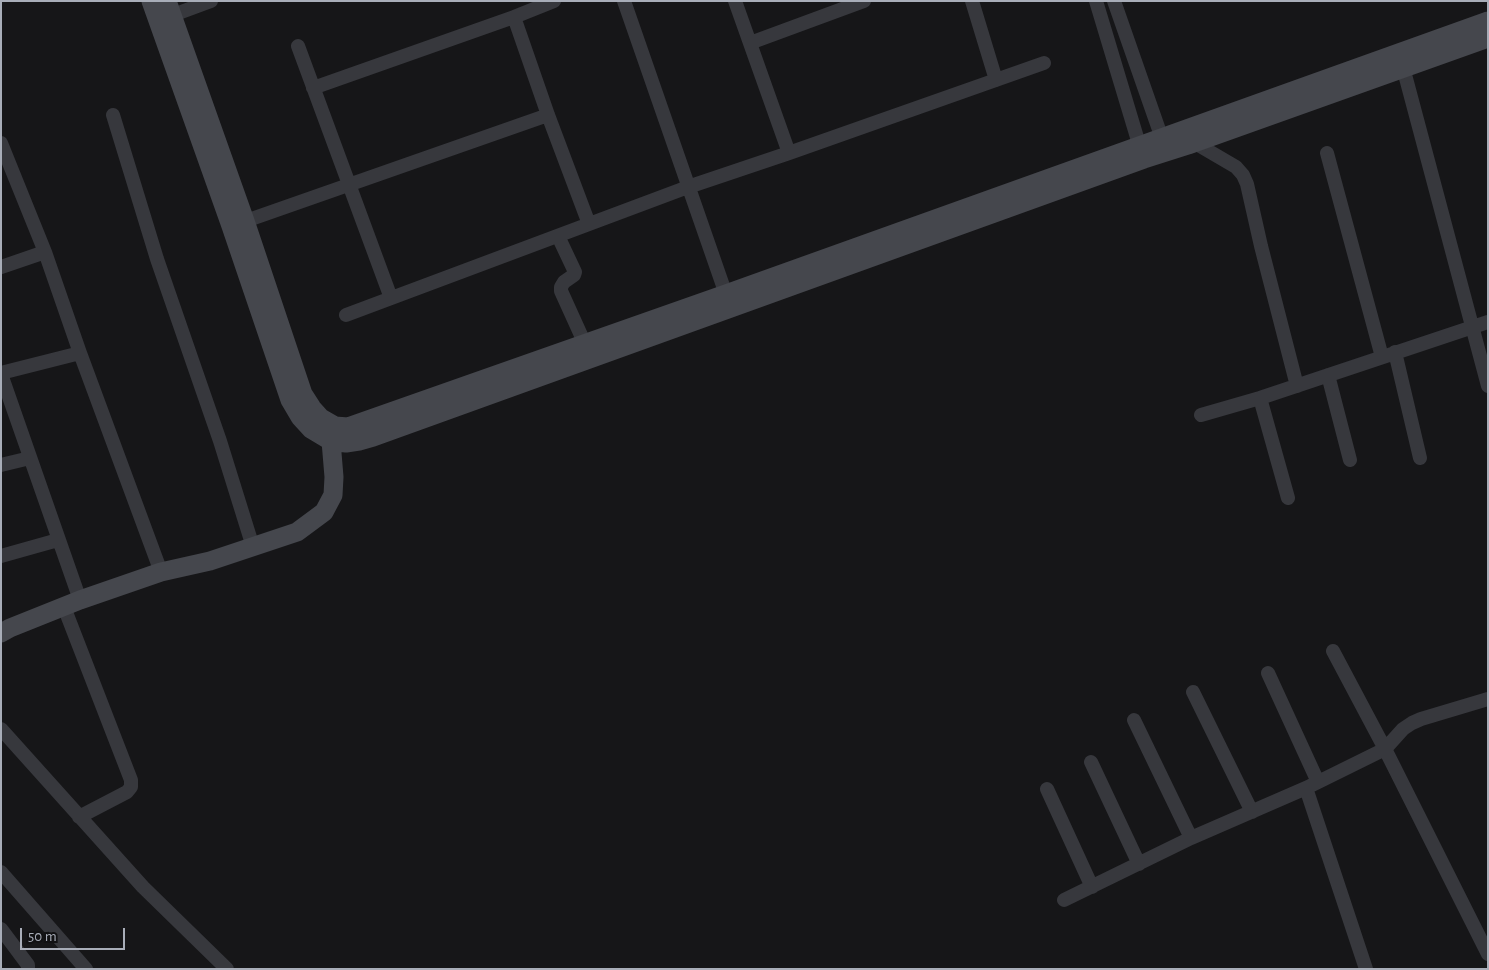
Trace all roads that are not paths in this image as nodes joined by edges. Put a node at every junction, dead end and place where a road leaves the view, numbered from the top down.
1 (211, 1) edge
2 (554, 1) edge
3 (624, 1) edge
4 (735, 1) edge
5 (864, 1) edge
6 (972, 1) edge
7 (1096, 1) edge
8 (1114, 1) edge
9 (158, 7) edge
10 (514, 17) junction
11 (1488, 22) edge
12 (1488, 38) edge
13 (750, 43) junction
14 (298, 46) dead end
15 (1044, 63) dead end
16 (1403, 68) junction
17 (996, 80) junction
18 (313, 88) junction
19 (113, 114) dead end
20 (548, 115) junction
21 (1192, 136) junction
22 (1, 143) edge
23 (1165, 145) junction
24 (1142, 152) junction
25 (789, 153) junction
26 (1327, 153) dead end
27 (348, 184) junction
28 (688, 187) junction
29 (238, 224) junction
30 (589, 224) junction
31 (558, 236) junction
32 (45, 252) junction
33 (1, 267) edge
34 (391, 298) junction
35 (728, 301) junction
36 (346, 315) dead end
37 (1488, 322) edge
38 (1472, 327) junction
39 (585, 344) junction
40 (80, 353) junction
41 (1388, 354) junction
42 (1, 373) edge
43 (1328, 375) junction
44 (1297, 386) junction
45 (1488, 386) edge
46 (1260, 398) junction
47 (1201, 416) dead end
48 (333, 434) junction
49 (30, 458) junction
50 (1420, 458) dead end
51 (1350, 460) dead end
52 (1, 465) edge
53 (1288, 498) dead end
54 (58, 540) junction
55 (253, 547) junction
56 (1, 556) edge
57 (161, 572) junction
58 (72, 603) junction
59 (1, 633) edge
60 (1333, 651) dead end
61 (1268, 673) dead end
62 (1193, 692) dead end
63 (1488, 699) edge
64 (1134, 720) dead end
65 (1, 729) edge
66 (1385, 749) junction
67 (1091, 762) dead end
68 (1312, 785) junction
69 (1047, 789) dead end
70 (1252, 812) junction
71 (79, 817) junction
72 (1191, 838) junction
73 (1139, 864) junction
74 (1, 872) edge
75 (1092, 887) junction
76 (1064, 900) dead end
77 (1, 929) edge
78 (1488, 954) edge
79 (28, 969) edge
80 (86, 969) edge
81 (227, 969) edge
82 (1366, 969) edge

1 - 9 street
2 - 10 street
3 - 28 street
4 - 13 street
5 - 13 street
6 - 17 street
7 - 24 street
8 - 23 street
9 - 29 street
10 - 18 street
10 - 20 street
11 - 21 street
12 - 16 street
13 - 25 street
14 - 18 street
15 - 17 street
16 - 21 street
16 - 38 street
17 - 25 street
18 - 27 street
19 - 55 street
20 - 27 street
20 - 30 street
21 - 23 street
21 - 44 street
22 - 32 street
23 - 24 street
24 - 35 street
25 - 28 street
26 - 41 street
27 - 29 street
27 - 34 street
28 - 30 street
28 - 35 street
29 - 48 street
30 - 31 street
31 - 34 street
31 - 39 street
32 - 33 street
32 - 40 street
34 - 36 street
35 - 39 street
35 - 48 street
37 - 38 street
38 - 41 street
38 - 45 street
39 - 48 street
40 - 42 street
40 - 57 street
41 - 43 street
41 - 50 street
42 - 49 street
43 - 44 street
43 - 51 street
44 - 46 street
46 - 47 street
46 - 53 street
48 - 55 street
49 - 52 street
49 - 54 street
54 - 56 street
54 - 58 street
55 - 57 street
57 - 58 street
58 - 59 street
58 - 71 street
60 - 66 street
61 - 68 street
62 - 70 street
63 - 66 street
64 - 72 street
65 - 71 street
66 - 68 street
66 - 78 street
67 - 73 street
68 - 70 street
68 - 82 street
69 - 75 street
70 - 72 street
71 - 81 street
72 - 73 street
73 - 75 street
74 - 80 street
75 - 76 street
77 - 79 street

